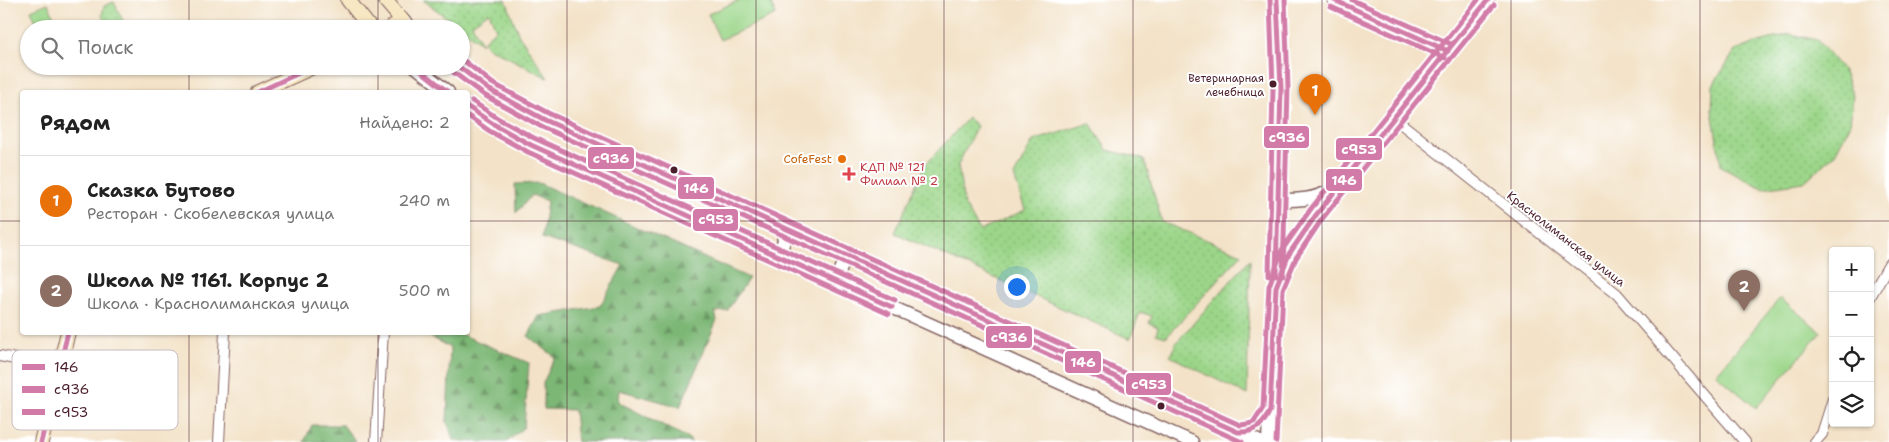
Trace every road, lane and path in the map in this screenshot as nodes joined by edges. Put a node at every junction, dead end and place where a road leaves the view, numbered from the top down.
1 (348, 0) edge
2 (385, 0) edge
3 (1277, 0) edge
4 (1334, 0) edge
5 (1488, 0) edge
6 (364, 20) edge
7 (403, 20) edge
8 (1448, 51) junction
9 (295, 75) edge
10 (426, 75) edge
11 (470, 75) edge
12 (262, 90) edge
13 (445, 90) edge
14 (470, 108) edge
15 (1394, 118) junction
16 (1337, 188) junction
17 (1279, 200) junction
18 (782, 226) junction
19 (771, 253) junction
20 (853, 258) junction
21 (1889, 264) edge
22 (840, 284) junction
23 (1276, 287) junction
24 (1873, 292) edge
25 (67, 335) edge
26 (225, 335) edge
27 (383, 335) edge
28 (64, 350) edge
29 (1270, 410) junction
30 (1829, 412) edge
31 (1238, 432) junction
32 (219, 442) edge
33 (376, 442) edge
34 (1192, 442) edge
35 (1260, 442) edge
36 (1268, 442) edge
37 (1745, 442) edge
38 (1815, 442) edge

1 - 6 main road
2 - 7 main road
3 - 17 street
4 - 8 street
5 - 8 street
8 - 15 street
9 - 12 main road
10 - 13 street
11 - 18 street
14 - 19 street
15 - 16 street
15 - 37 street, Краснолиманская улица
16 - 17 street
16 - 23 street
17 - 23 street
18 - 19 street
18 - 20 street
19 - 22 street
20 - 22 street
20 - 31 street
21 - 24 street
22 - 34 street
23 - 29 street
25 - 28 main road
26 - 32 street
27 - 33 street
29 - 31 street
29 - 36 street
30 - 38 street
31 - 35 street

